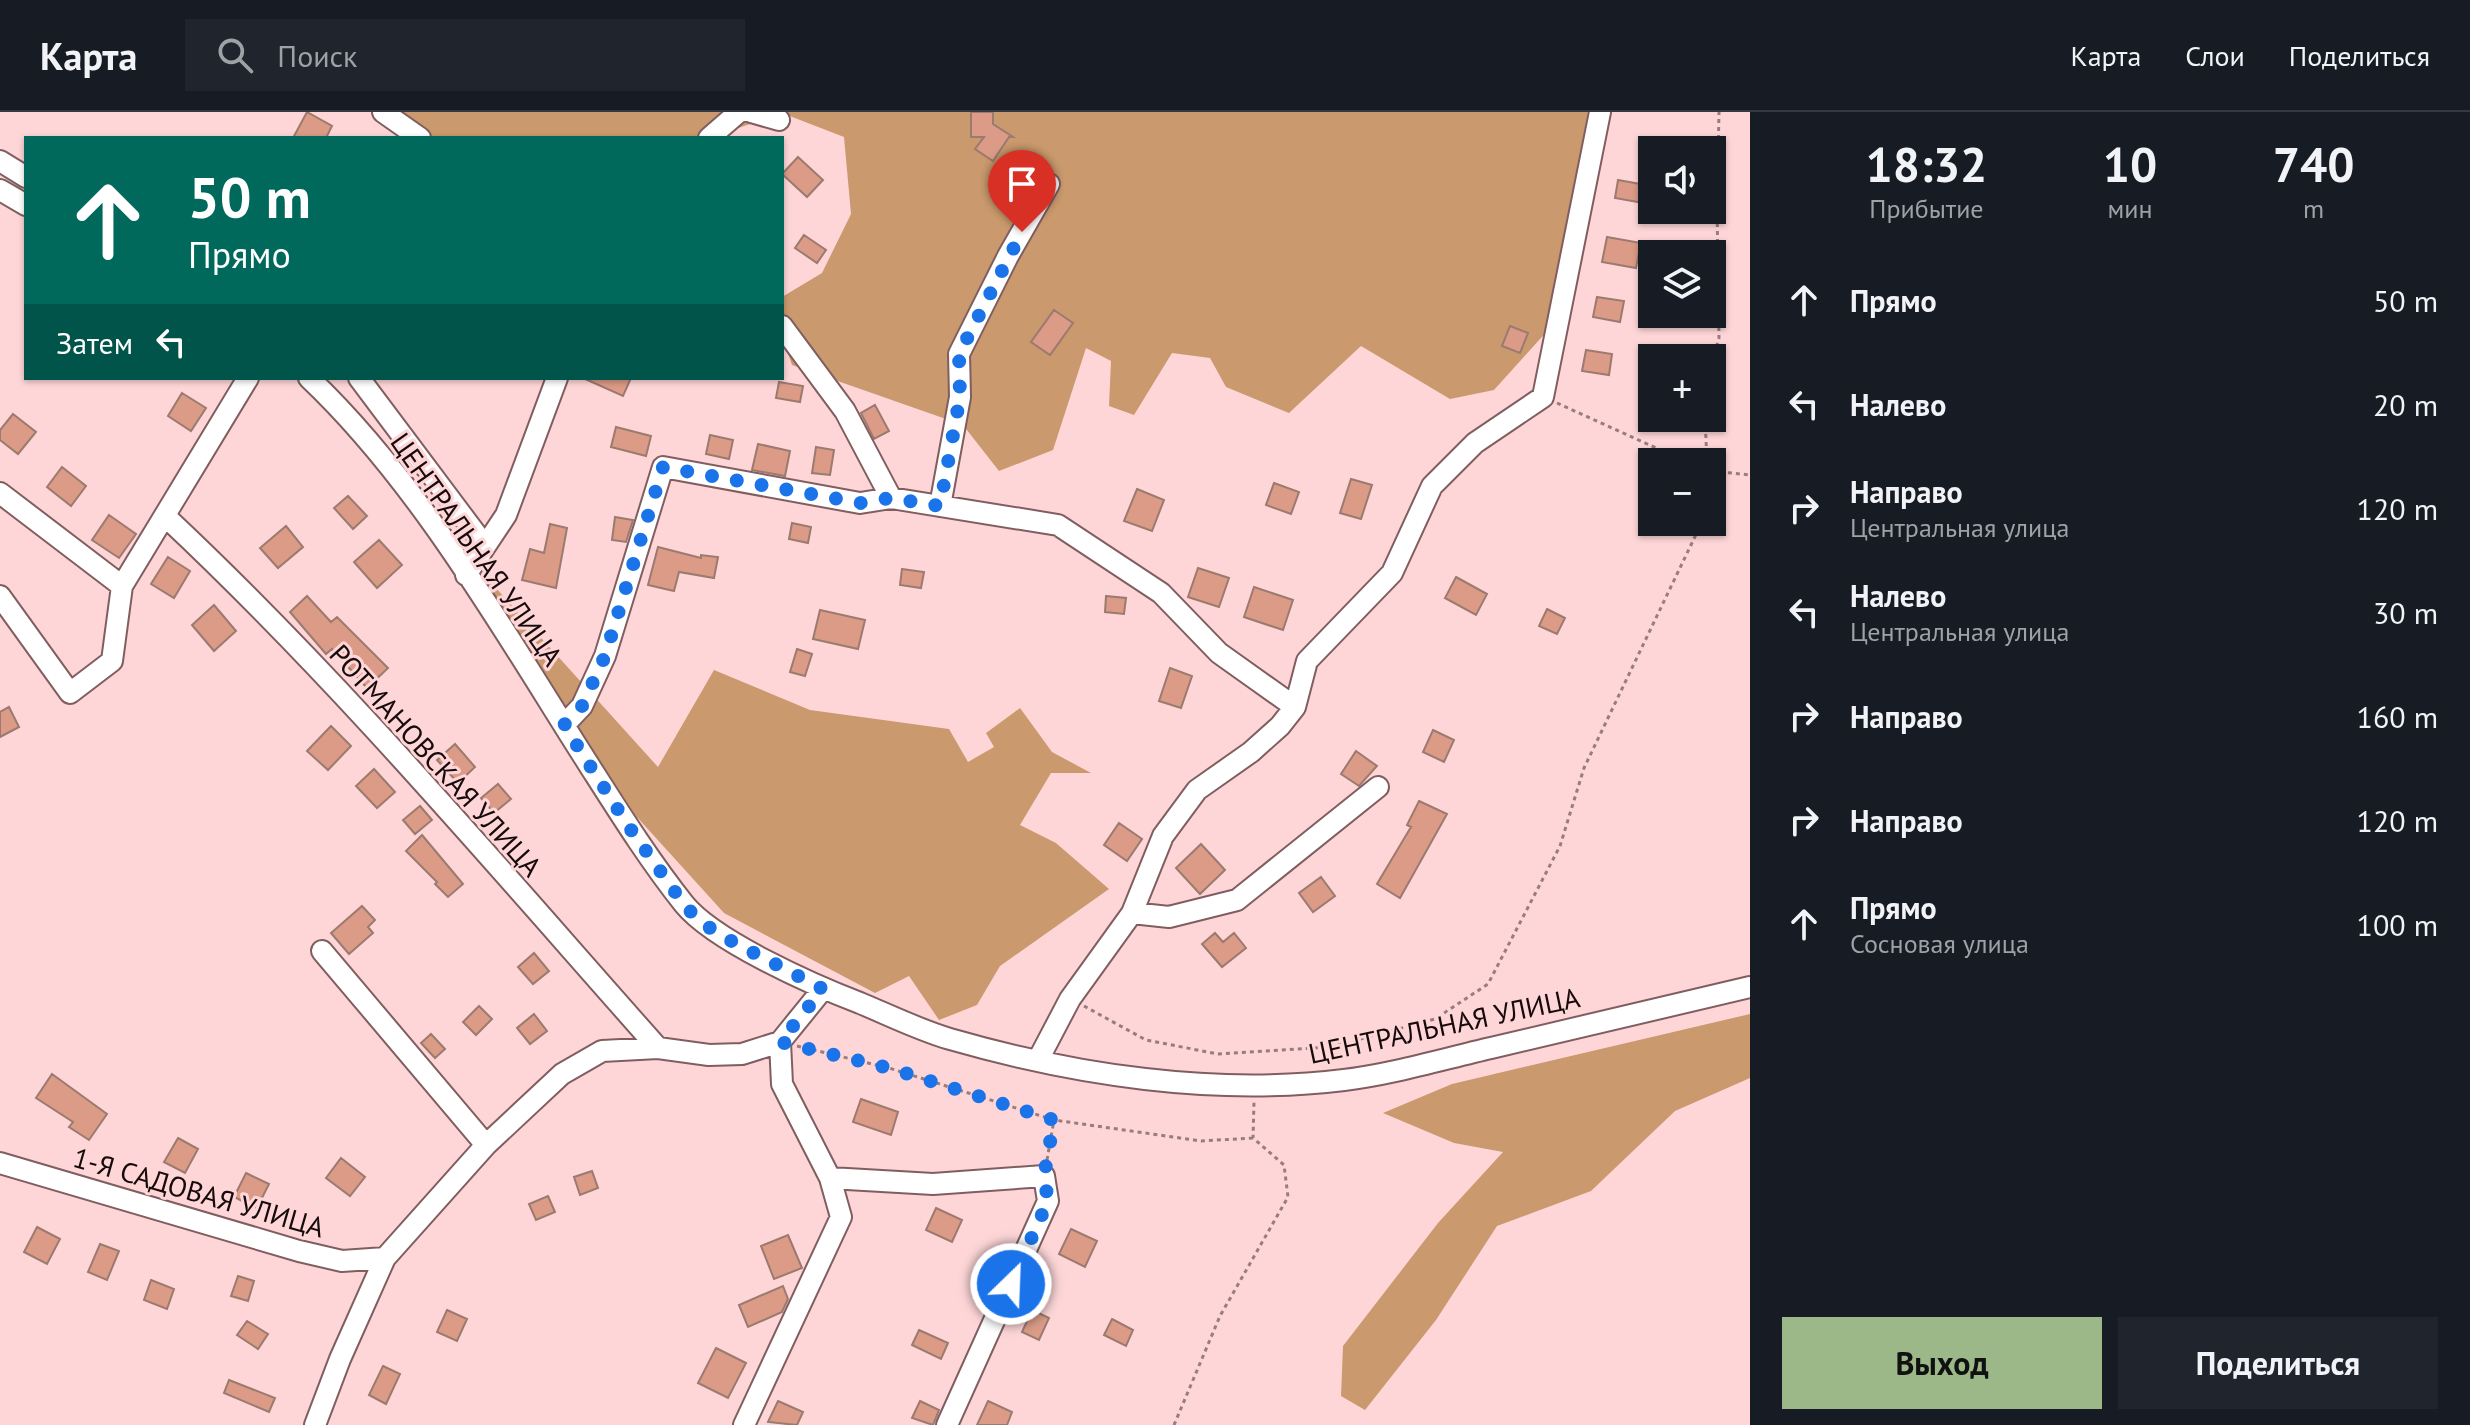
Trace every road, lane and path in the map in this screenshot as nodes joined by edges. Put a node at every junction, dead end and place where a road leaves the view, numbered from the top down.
1 (383, 112) edge
2 (739, 112) edge
3 (751, 112) edge
4 (1600, 112) edge
5 (1719, 112) edge
6 (779, 120) dead end
7 (417, 136) edge
8 (711, 136) edge
9 (0, 161) edge
10 (24, 176) edge
11 (1049, 184) dead end
12 (0, 190) edge
13 (24, 204) edge
14 (784, 329) edge
15 (1717, 344) edge
16 (247, 380) edge
17 (311, 380) edge
18 (360, 380) edge
19 (556, 380) edge
20 (1543, 397) junction
21 (1656, 448) edge
22 (1726, 472) edge
23 (1750, 475) edge
24 (0, 493) edge
25 (891, 498) junction
26 (940, 506) junction
27 (166, 517) junction
28 (1695, 536) edge
29 (485, 546) junction
30 (466, 575) junction
31 (122, 586) junction
32 (0, 596) edge
33 (1295, 707) junction
34 (564, 725) junction
35 (1378, 787) dead end
36 (1132, 913) junction
37 (322, 951) dead end
38 (1750, 987) edge
39 (823, 989) junction
40 (1070, 999) junction
41 (780, 1042) junction
42 (658, 1048) junction
43 (1038, 1060) junction
44 (1254, 1086) junction
45 (1054, 1120) junction
46 (1253, 1138) junction
47 (486, 1145) junction
48 (0, 1163) edge
49 (1044, 1176) junction
50 (830, 1178) junction
51 (385, 1258) junction
52 (315, 1425) edge
53 (744, 1425) edge
54 (947, 1425) edge
55 (1174, 1425) edge

1 - 7 street
2 - 8 street
3 - 6 street
4 - 20 street
5 - 15 path
9 - 10 street
11 - 26 street
12 - 13 street
14 - 25 street
16 - 27 street
17 - 30 street, ЦЕНТРАЛЬНАЯ УЛИЦА
18 - 29 street
19 - 29 street
20 - 21 path
20 - 33 street
22 - 23 path
24 - 31 street
25 - 26 street
25 - 34 street
26 - 33 street
27 - 31 street
27 - 42 street, РОТМАНОВСКАЯ УЛИЦА
28 - 40 path
29 - 30 street
30 - 34 street, ЦЕНТРАЛЬНАЯ УЛИЦА
31 - 32 street
33 - 36 street
34 - 39 street, ЦЕНТРАЛЬНАЯ УЛИЦА
35 - 36 street
36 - 40 street
37 - 47 street
38 - 44 street, ЦЕНТРАЛЬНАЯ УЛИЦА
39 - 41 street
39 - 43 street, ЦЕНТРАЛЬНАЯ УЛИЦА
40 - 43 street
41 - 42 street
41 - 45 path
41 - 50 street
42 - 47 street
43 - 44 street, ЦЕНТРАЛЬНАЯ УЛИЦА
44 - 46 path
45 - 46 path
45 - 49 path
46 - 55 path
47 - 51 street
48 - 51 street, 1-Я САДОВАЯ УЛИЦА
49 - 50 street
49 - 54 street
50 - 53 street
51 - 52 street

